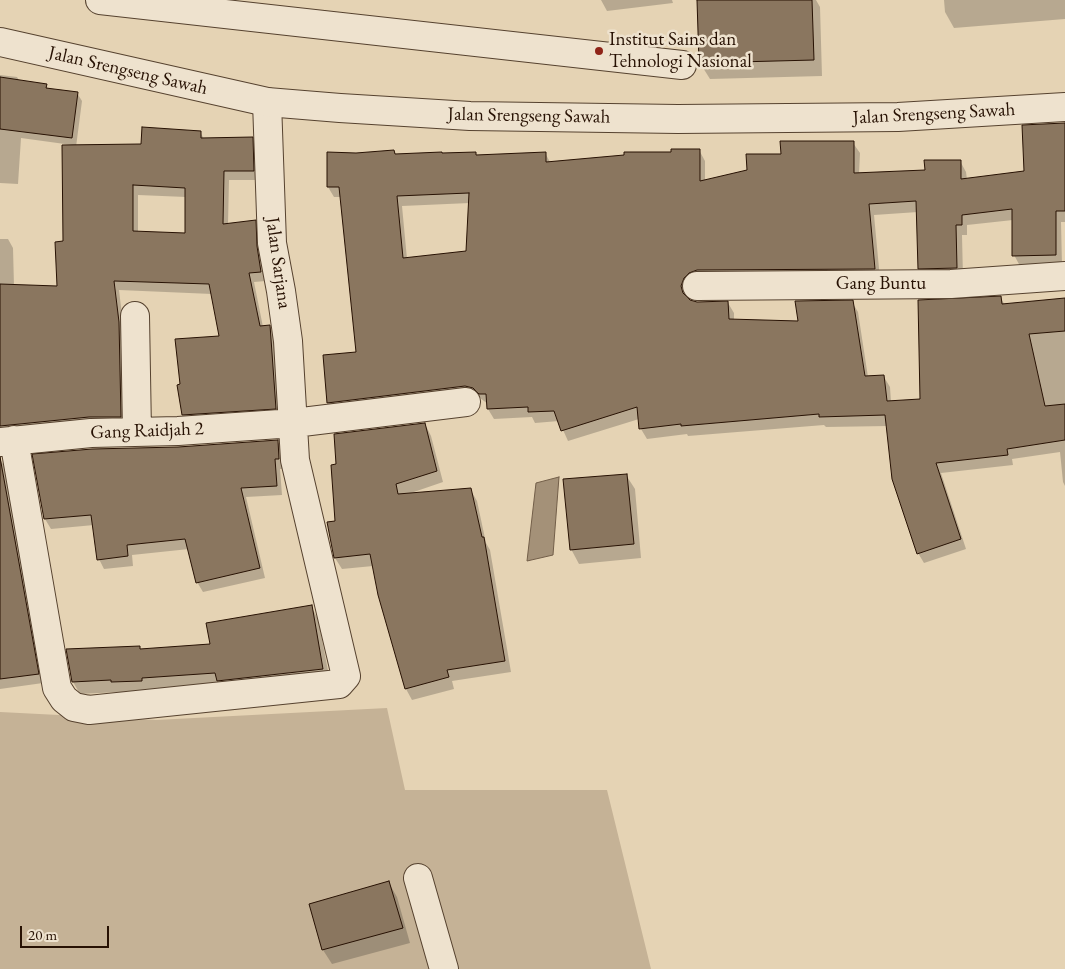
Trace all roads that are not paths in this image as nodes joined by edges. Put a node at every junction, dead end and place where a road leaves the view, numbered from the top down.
1 (100, 0) edge
2 (0, 42) edge
3 (682, 64) dead end
4 (267, 102) junction
5 (1065, 107) edge
6 (1065, 276) edge
7 (697, 286) dead end
8 (135, 316) dead end
9 (466, 402) dead end
10 (294, 423) junction
11 (137, 432) junction
12 (7, 441) edge
13 (418, 878) dead end
14 (444, 969) edge

1 - 3 street
2 - 4 street, Jalan Srengseng Sawah
4 - 5 street, Jalan Srengseng Sawah
4 - 10 street, Jalan Sarjana
6 - 7 street, Gang Buntu
8 - 11 street
9 - 10 street, Gang Raidjah 2
10 - 11 street, Gang Raidjah 2
10 - 12 street, Jalan Sarjana
11 - 12 street, Gang Raidjah 2
13 - 14 street

